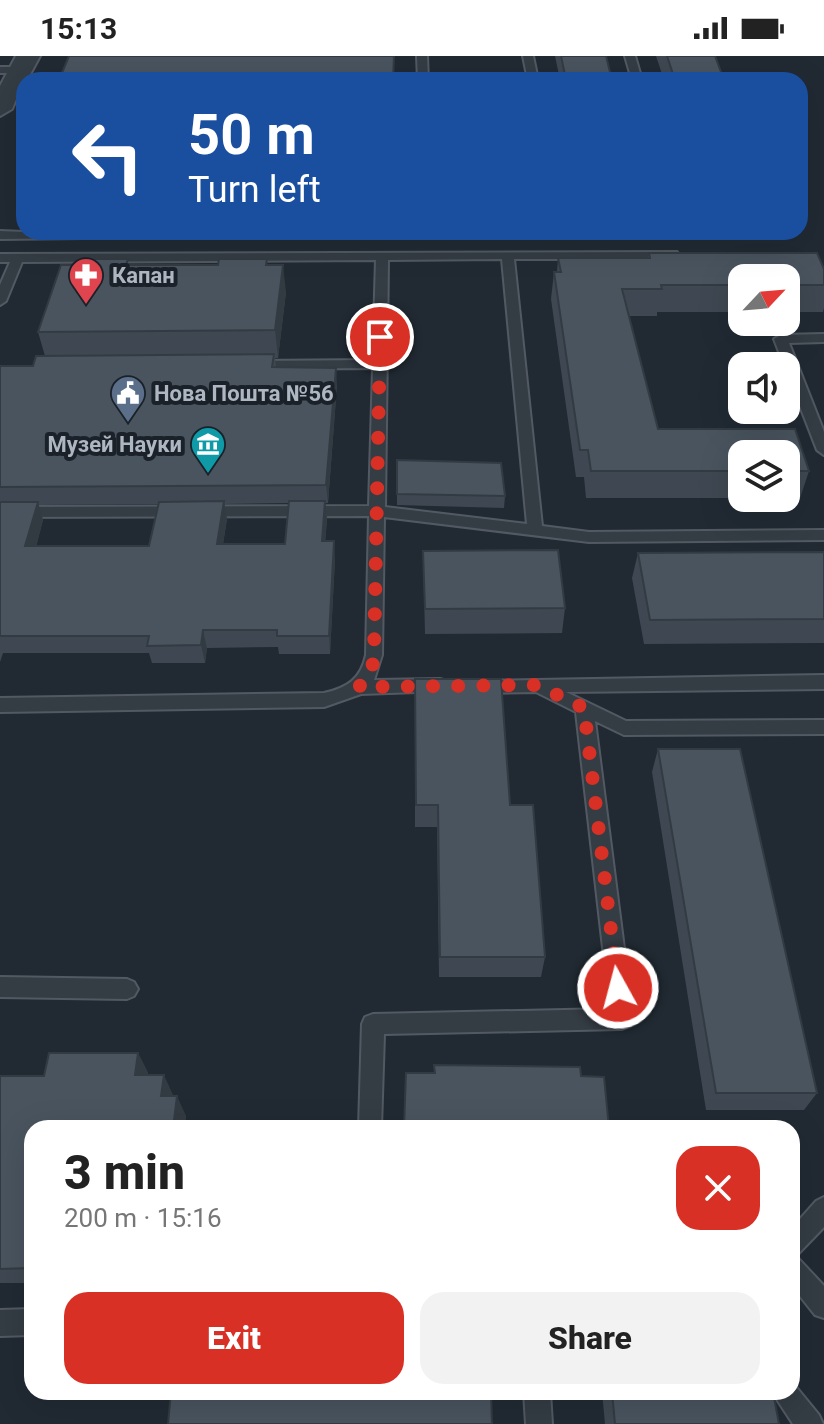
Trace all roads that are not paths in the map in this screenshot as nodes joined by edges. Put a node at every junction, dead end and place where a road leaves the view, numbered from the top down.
1 (16, 65) edge
2 (0, 109) edge
3 (682, 255) edge
4 (382, 256) junction
5 (508, 256) junction
6 (0, 258) edge
7 (17, 258) junction
8 (0, 301) edge
9 (824, 338) edge
10 (380, 364) junction
11 (238, 365) edge
12 (824, 450) edge
13 (377, 511) junction
14 (0, 512) edge
15 (535, 531) junction
16 (824, 535) edge
17 (824, 682) edge
18 (537, 685) junction
19 (359, 687) junction
20 (0, 705) edge
21 (584, 708) junction
22 (824, 727) edge
23 (0, 987) edge
24 (127, 989) dead end
25 (370, 1120) edge
26 (824, 1209) edge
27 (800, 1237) edge
28 (800, 1277) edge
29 (824, 1306) edge
30 (24, 1322) edge
31 (0, 1323) edge
32 (538, 1400) edge
33 (791, 1400) edge
34 (539, 1424) edge
35 (810, 1424) edge

1 - 2 street
3 - 5 lane
4 - 5 lane
4 - 7 lane
4 - 10 lane
5 - 15 lane
6 - 7 lane
7 - 8 lane
9 - 12 lane
10 - 11 lane
10 - 13 lane
13 - 14 lane
13 - 15 lane
13 - 19 lane
15 - 16 lane
17 - 18 lane
18 - 19 lane
18 - 21 lane
19 - 20 lane
21 - 22 lane
21 - 25 lane
23 - 24 lane
26 - 27 lane
28 - 29 lane
30 - 31 lane
32 - 34 lane
33 - 35 lane

